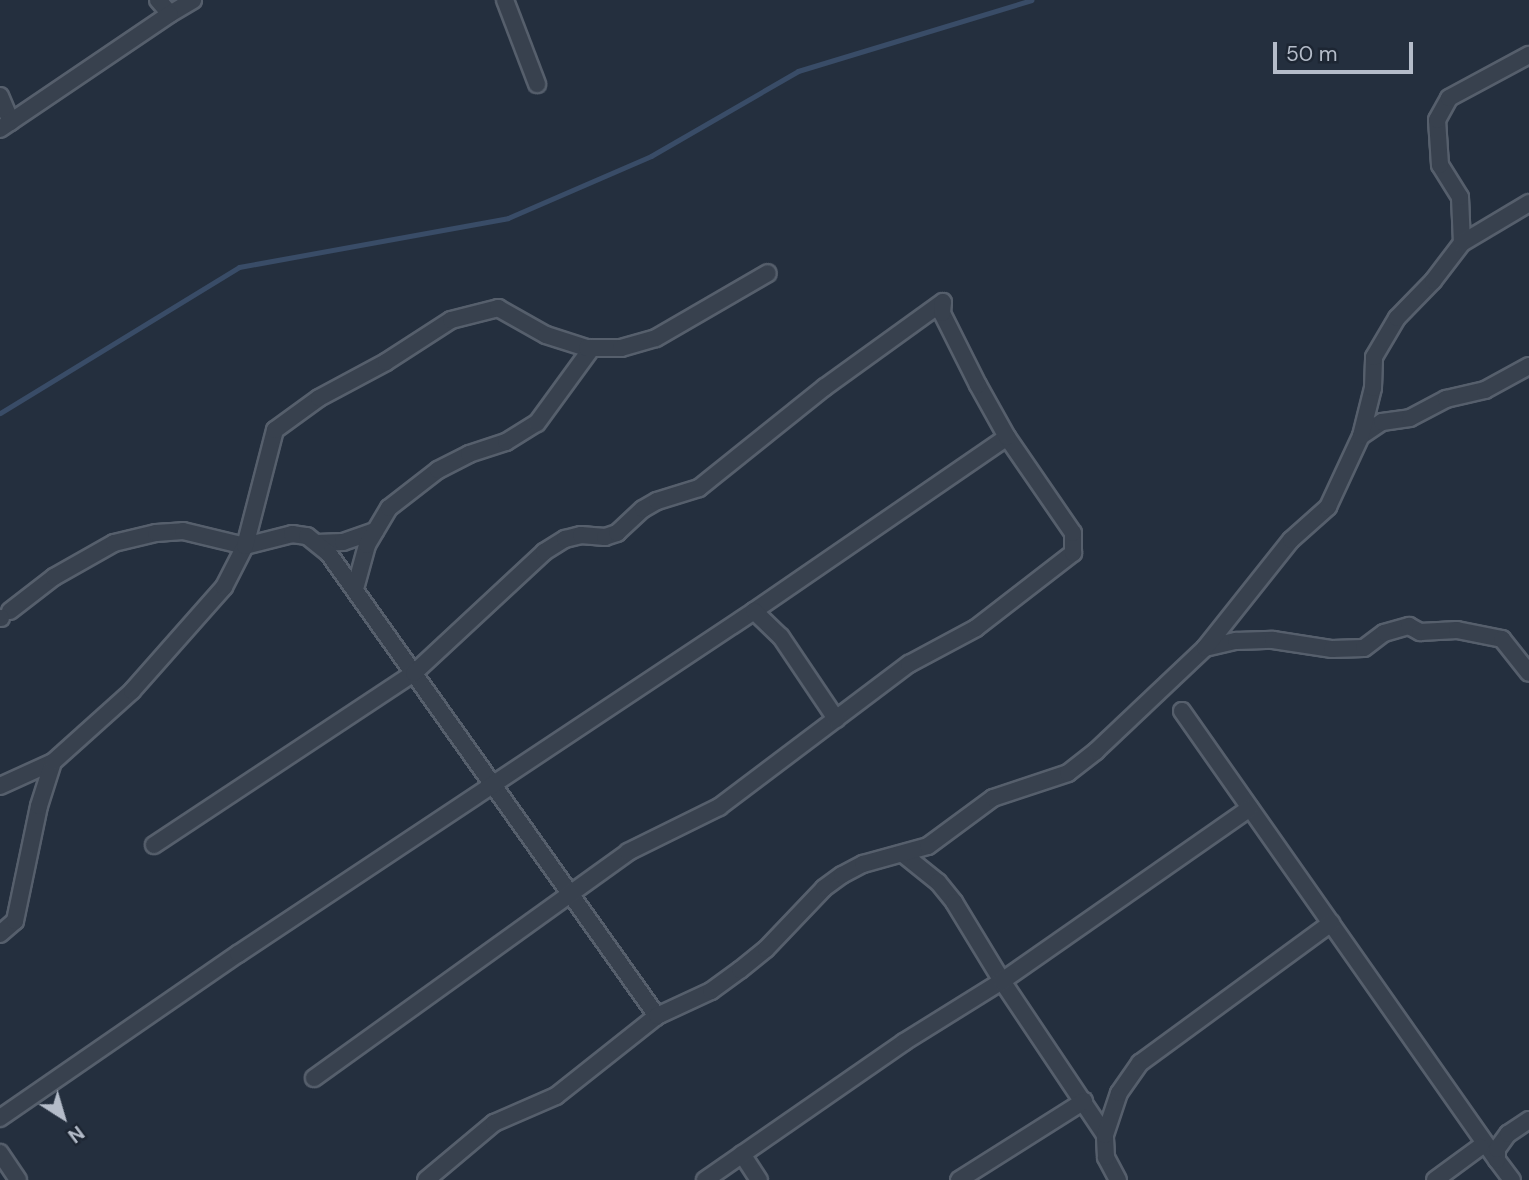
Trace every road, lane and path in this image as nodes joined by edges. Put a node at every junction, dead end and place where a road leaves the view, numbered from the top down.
1 (158, 0) edge
2 (193, 0) edge
3 (505, 0) edge
4 (170, 14) junction
5 (1529, 55) edge
6 (537, 83) dead end
7 (0, 96) edge
8 (5, 126) edge
9 (1529, 203) edge
10 (1462, 243) junction
11 (768, 273) dead end
12 (591, 349) junction
13 (1529, 366) edge
14 (1361, 436) junction
15 (1007, 437) junction
16 (375, 531) junction
17 (317, 543) junction
18 (245, 546) junction
19 (355, 589) junction
20 (754, 611) junction
21 (3, 616) edge
22 (1205, 648) junction
23 (414, 673) junction
24 (1529, 673) edge
25 (1182, 711) dead end
26 (836, 719) junction
27 (53, 762) junction
28 (493, 785) junction
29 (0, 786) edge
30 (1250, 808) junction
31 (154, 845) dead end
32 (903, 854) junction
33 (571, 895) junction
34 (1331, 923) junction
35 (0, 934) edge
36 (1002, 981) junction
37 (657, 1016) junction
38 (314, 1078) dead end
39 (1084, 1101) junction
40 (0, 1118) edge
41 (1529, 1121) edge
42 (1105, 1135) junction
43 (1480, 1147) dead end
44 (0, 1153) edge
45 (742, 1154) junction
46 (1497, 1160) junction
47 (18, 1180) edge
48 (426, 1180) edge
49 (705, 1180) edge
50 (759, 1180) edge
51 (959, 1180) edge
52 (1118, 1180) edge
53 (1435, 1180) edge
54 (1512, 1180) edge

1 - 4 street
2 - 4 street
3 - 6 street
4 - 8 street
5 - 10 street
7 - 8 street
9 - 10 street
10 - 14 street
11 - 12 street
12 - 16 street
12 - 18 street
13 - 14 street
14 - 22 street
15 - 20 street
15 - 23 street
15 - 26 street
16 - 17 street
16 - 19 street
17 - 18 street
17 - 19 street
18 - 21 street
18 - 27 street
19 - 23 street
20 - 26 street
20 - 28 street
22 - 24 street
22 - 32 street
23 - 28 street
23 - 31 street
25 - 30 street
26 - 33 street
27 - 29 street
27 - 35 street
28 - 33 street
28 - 40 street
30 - 34 street
30 - 36 street
32 - 36 street
32 - 37 street
33 - 37 street
33 - 38 street
34 - 42 street
34 - 46 street
36 - 39 street
36 - 45 street
37 - 48 street
39 - 42 street
39 - 51 street
41 - 46 street
42 - 52 street
43 - 53 street
44 - 47 street
45 - 49 street
45 - 50 street
46 - 54 street

